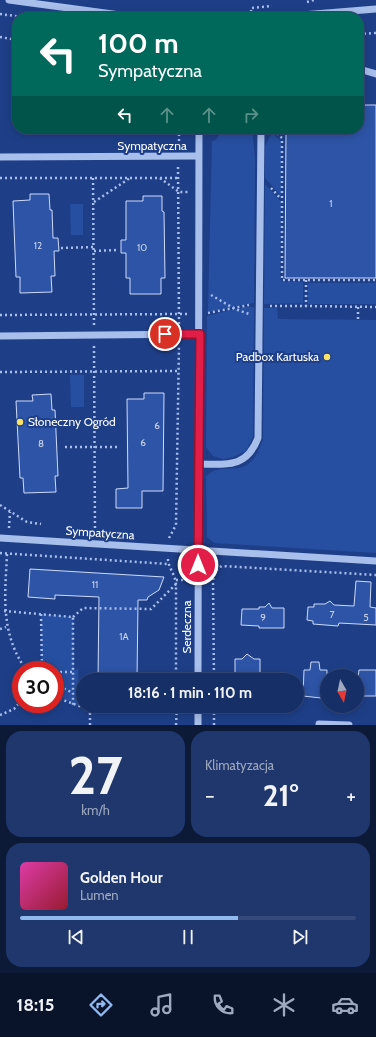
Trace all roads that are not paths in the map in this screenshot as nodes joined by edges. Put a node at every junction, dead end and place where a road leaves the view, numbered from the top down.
1 (9, 0) edge
2 (376, 9) edge
3 (97, 12) edge
4 (339, 12) edge
5 (364, 70) edge
6 (376, 74) edge
7 (199, 134) edge
8 (261, 134) edge
9 (198, 156) junction
10 (0, 157) edge
11 (200, 334) junction
12 (0, 336) edge
13 (198, 464) junction
14 (0, 538) edge
15 (198, 550) junction
16 (376, 561) edge
17 (198, 673) edge
18 (198, 713) edge
19 (319, 724) edge
20 (198, 725) edge
21 (349, 725) edge

1 - 3 street
2 - 4 street
5 - 6 street
7 - 9 street
8 - 13 street
9 - 10 street, Sympatyczna
9 - 11 street, Sympatyczna
11 - 12 street
11 - 13 street, Sympatyczna
13 - 15 street, Sympatyczna
14 - 15 street, Sympatyczna
15 - 16 street, Sympatyczna
15 - 17 street, Serdeczna
18 - 20 street
19 - 21 street

